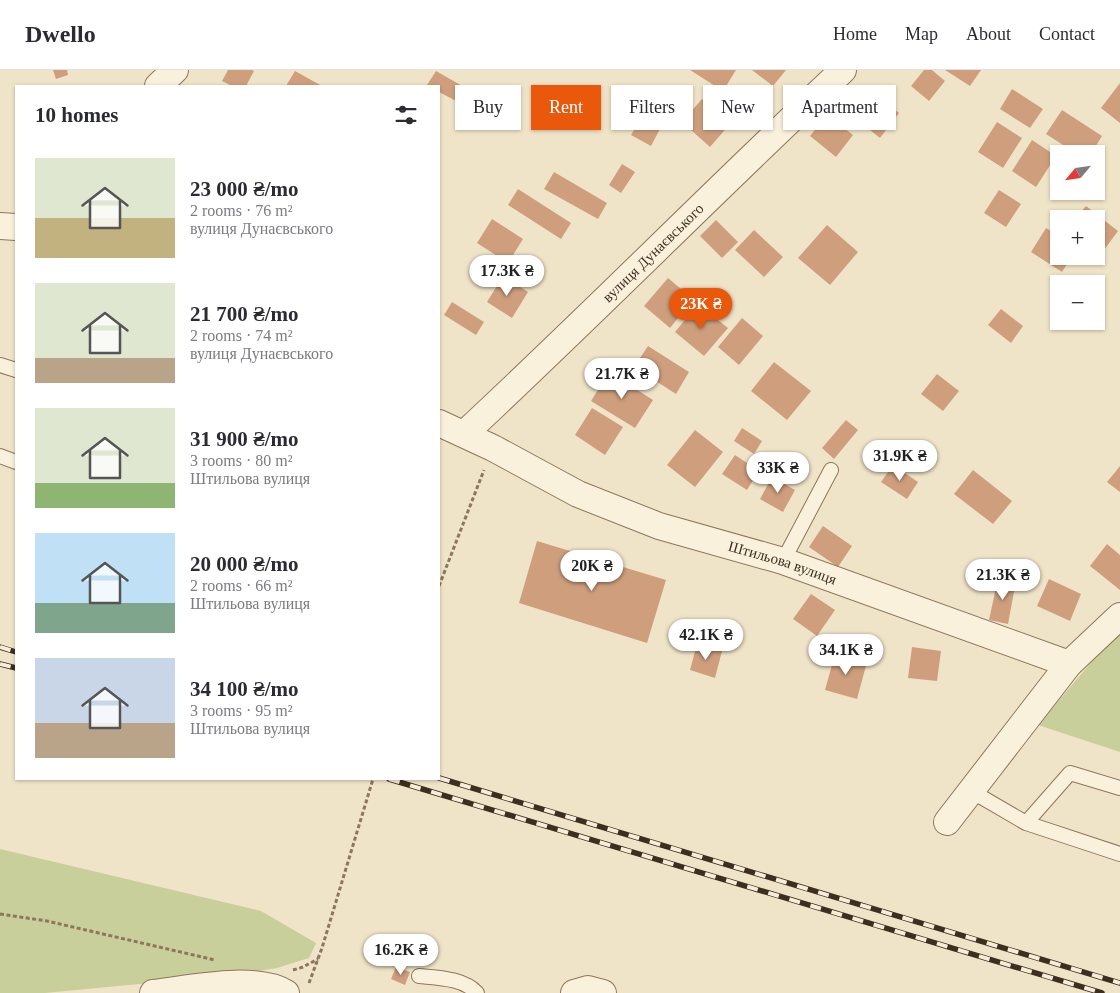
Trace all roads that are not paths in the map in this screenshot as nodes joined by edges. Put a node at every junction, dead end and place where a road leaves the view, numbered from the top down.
1 (175, 70) edge
2 (843, 70) edge
3 (159, 85) edge
4 (0, 365) edge
5 (15, 370) edge
6 (440, 423) edge
7 (464, 434) junction
8 (0, 456) edge
9 (15, 462) edge
10 (831, 470) dead end
11 (782, 561) junction
12 (1120, 616) edge
13 (1069, 664) junction
14 (1120, 788) edge
15 (971, 790) junction
16 (947, 822) dead end
17 (1026, 823) junction
18 (1120, 854) edge
19 (419, 976) dead end
20 (293, 984) edge
21 (153, 993) edge
22 (477, 993) edge
23 (574, 993) edge
24 (603, 993) edge

1 - 3 street
2 - 7 street, вулиця Дунаєвського
4 - 5 lane
6 - 7 street, Штильова вулиця
7 - 11 street, Штильова вулиця
8 - 9 lane
10 - 11 lane
11 - 13 street, Штильова вулиця
12 - 13 street
13 - 15 street
14 - 17 lane
15 - 16 street
15 - 17 lane
17 - 18 lane
19 - 22 lane
20 - 21 street
23 - 24 street

